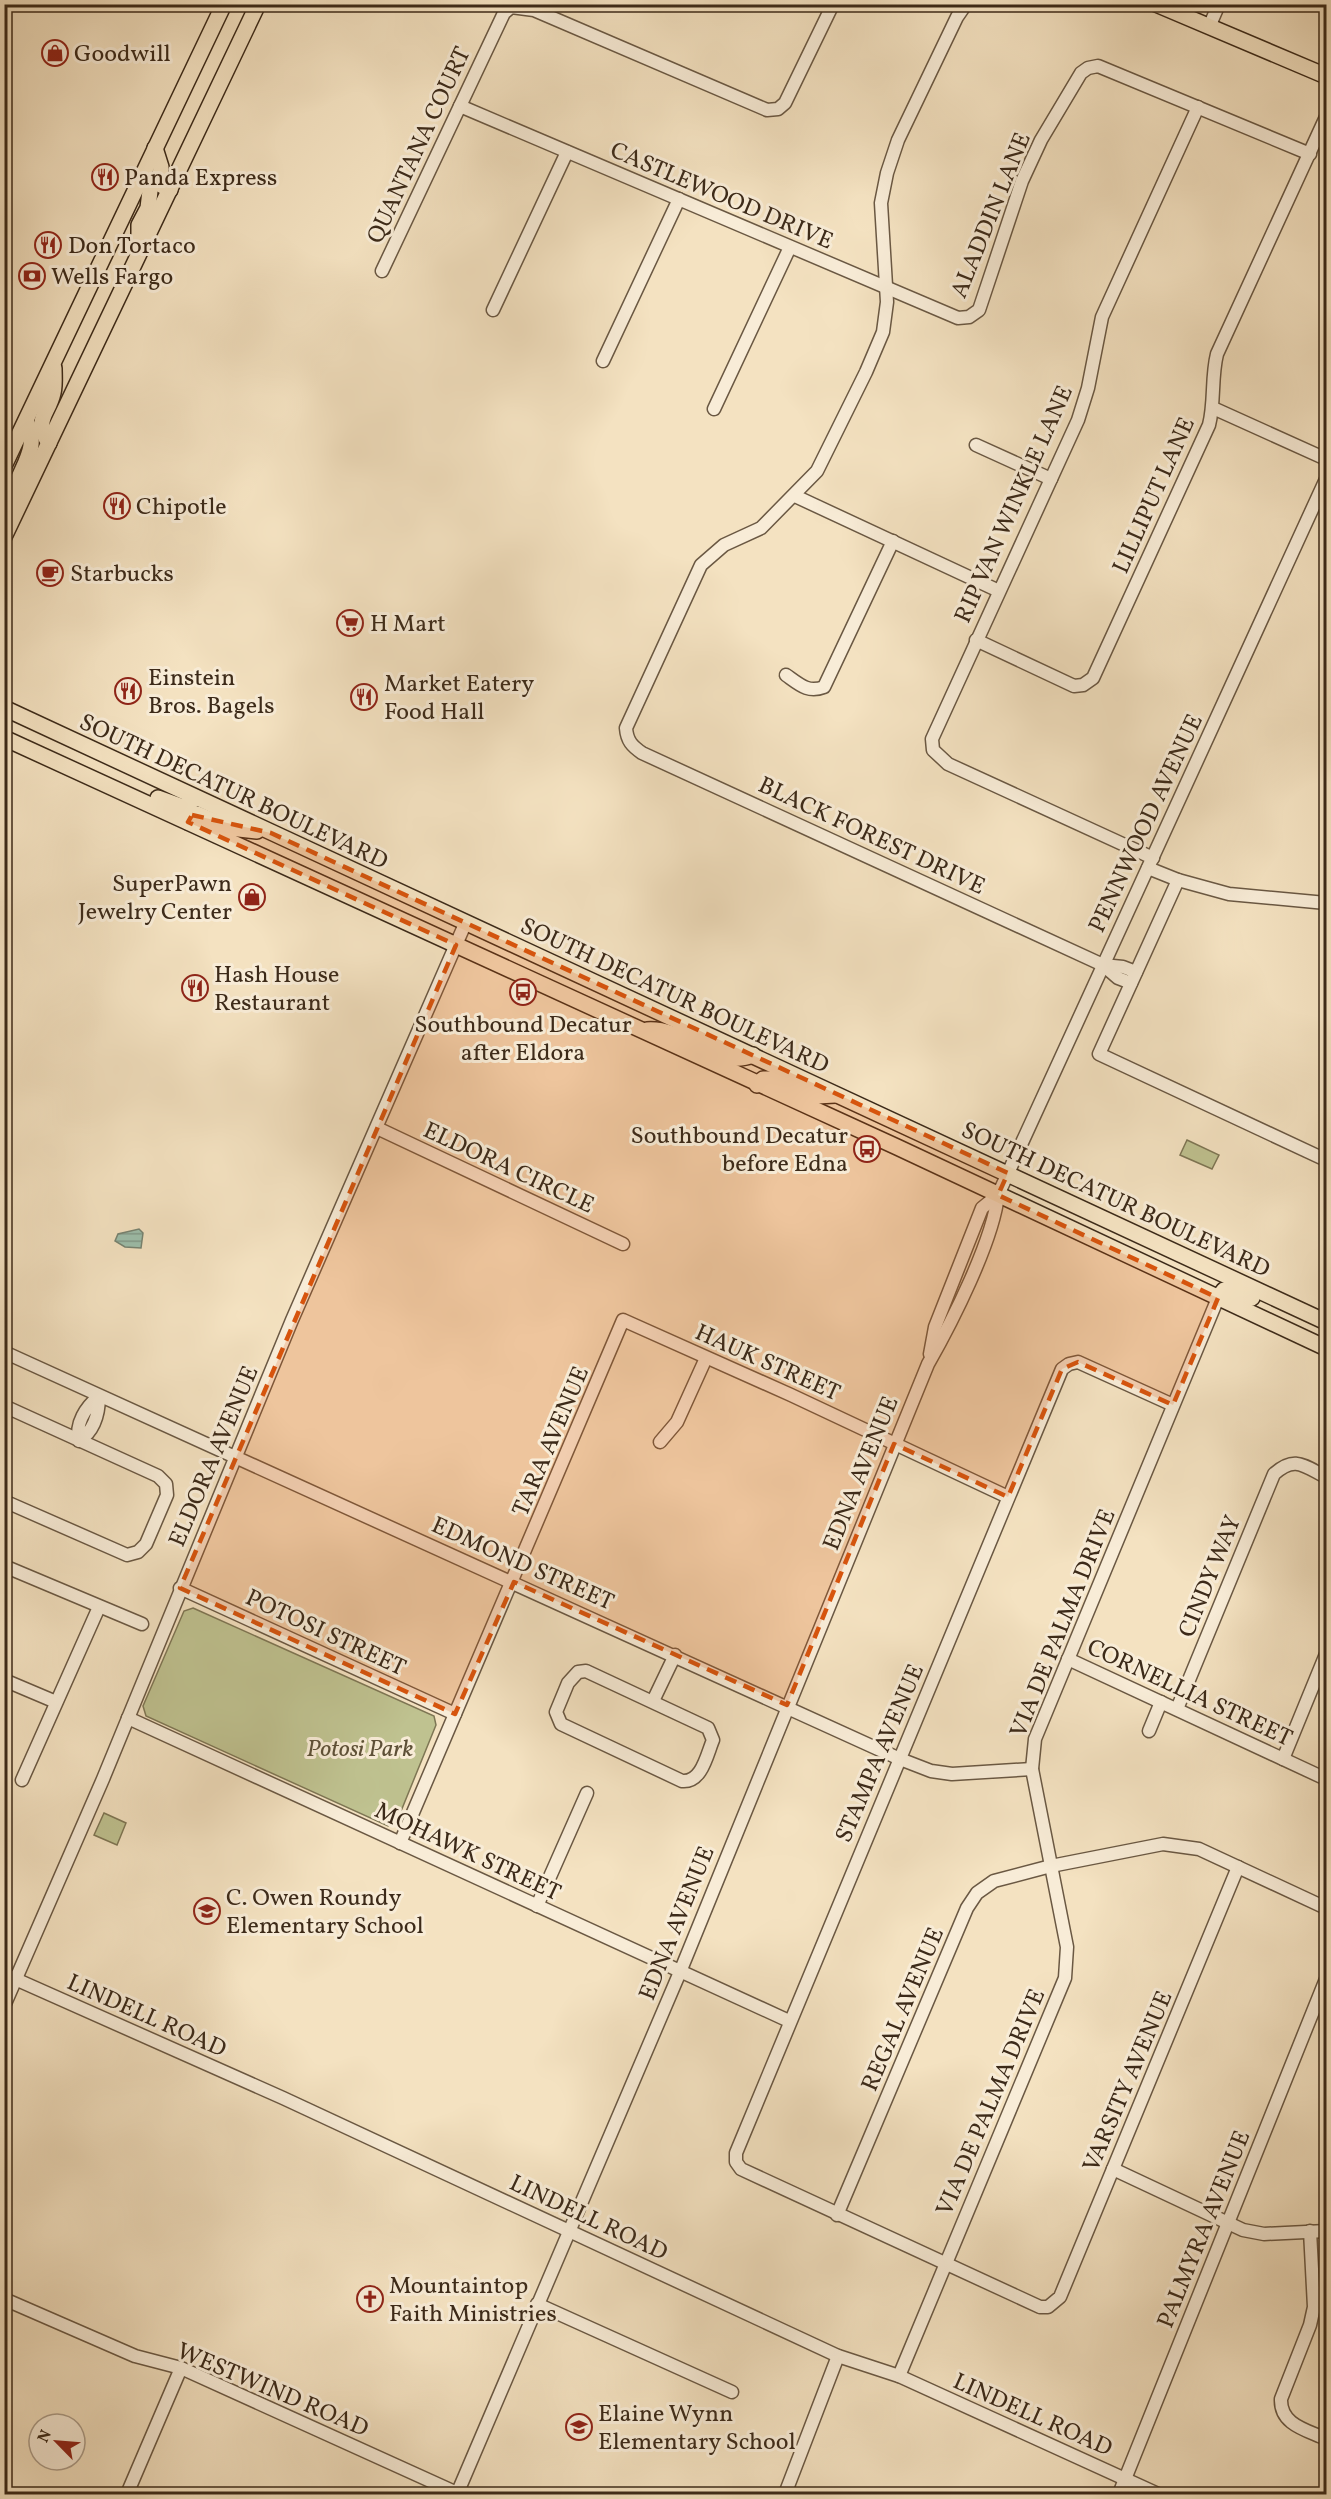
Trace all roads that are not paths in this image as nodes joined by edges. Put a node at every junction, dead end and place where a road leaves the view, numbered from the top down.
1 (224, 4) edge
2 (258, 4) edge
3 (833, 4) edge
4 (966, 4) edge
5 (1156, 4) edge
6 (1219, 4) edge
7 (1209, 27) junction
8 (1326, 75) edge
9 (460, 106) junction
10 (1197, 107) junction
11 (1326, 117) edge
12 (155, 148) junction
13 (567, 152) junction
14 (1310, 154) junction
15 (141, 177) junction
16 (170, 190) junction
17 (679, 199) junction
18 (790, 247) junction
19 (139, 255) junction
20 (382, 271) dead end
21 (886, 288) junction
22 (493, 310) dead end
23 (969, 317) joint
24 (603, 361) dead end
25 (54, 362) junction
26 (1213, 408) junction
27 (714, 409) dead end
28 (26, 421) junction
29 (49, 443) junction
30 (976, 445) dead end
31 (1326, 459) edge
32 (4, 466) edge
33 (1051, 479) junction
34 (1326, 479) edge
35 (795, 496) junction
36 (7, 531) edge
37 (893, 542) junction
38 (999, 591) junction
39 (976, 640) junction
40 (786, 675) dead end
41 (4, 708) edge
42 (4, 738) edge
43 (109, 785) junction
44 (196, 798) junction
45 (188, 822) junction
46 (271, 833) junction
47 (333, 862) junction
48 (1150, 863) junction
49 (1178, 880) junction
50 (325, 885) junction
51 (1326, 903) edge
52 (465, 924) junction
53 (456, 945) junction
54 (1103, 965) junction
55 (1134, 978) junction
56 (641, 1031) junction
57 (753, 1055) junction
58 (758, 1085) junction
59 (838, 1094) junction
60 (377, 1128) junction
61 (1326, 1160) edge
62 (1003, 1184) junction
63 (623, 1244) dead end
64 (1218, 1298) junction
65 (1294, 1307) junction
66 (623, 1320) joint
67 (1326, 1322) edge
68 (1326, 1348) edge
69 (4, 1352) edge
70 (706, 1358) junction
71 (99, 1396) junction
72 (1173, 1405) junction
73 (4, 1406) edge
74 (79, 1441) junction
75 (660, 1442) dead end
76 (894, 1444) junction
77 (236, 1459) junction
78 (1326, 1477) edge
79 (1008, 1497) junction
80 (4, 1501) edge
81 (4, 1566) edge
82 (514, 1581) junction
83 (180, 1588) junction
84 (99, 1606) junction
85 (142, 1624) dead end
86 (1326, 1654) edge
87 (675, 1655) junction
88 (1068, 1659) junction
89 (4, 1680) edge
90 (653, 1701) junction
91 (56, 1702) junction
92 (1161, 1702) junction
93 (787, 1706) junction
94 (1177, 1709) junction
95 (455, 1714) junction
96 (128, 1719) junction
97 (1149, 1731) dead end
98 (900, 1759) junction
99 (1283, 1759) junction
100 (1032, 1769) junction
101 (1326, 1779) edge
102 (22, 1780) dead end
103 (587, 1793) dead end
104 (400, 1843) junction
105 (1051, 1866) junction
106 (1238, 1867) junction
107 (537, 1906) junction
108 (1326, 1908) edge
109 (680, 1972) junction
110 (4, 1974) edge
111 (16, 1979) junction
112 (1326, 1979) edge
113 (4, 2006) edge
114 (789, 2021) junction
115 (1113, 2169) junction
116 (837, 2215) junction
117 (1228, 2223) junction
118 (567, 2230) junction
119 (1326, 2230) edge
120 (1310, 2231) junction
121 (945, 2265) junction
122 (4, 2299) edge
123 (537, 2304) junction
124 (838, 2356) junction
125 (182, 2368) junction
126 (899, 2376) junction
127 (732, 2392) dead end
128 (1326, 2439) edge
129 (1126, 2479) junction
130 (128, 2494) edge
131 (457, 2494) edge
132 (785, 2494) edge
133 (1119, 2494) edge
134 (1158, 2494) edge

1 - 12 main road
2 - 16 main road
3 - 9 street, QUANTANA COURT
4 - 21 street
5 - 7 main road
6 - 7 street
7 - 8 main road
9 - 13 street, CASTLEWOOD DRIVE
9 - 20 street, QUANTANA COURT
10 - 14 street
10 - 23 street, ALADDIN LANE
10 - 33 street, RIP VAN WINKLE LANE
11 - 14 street, LILLIPUT LANE
12 - 15 main road
12 - 16 main road
13 - 17 street, CASTLEWOOD DRIVE
13 - 22 street
14 - 26 street, LILLIPUT LANE
15 - 19 main road
15 - 25 main road
16 - 19 main road
17 - 18 street, CASTLEWOOD DRIVE
17 - 24 street
18 - 21 street, CASTLEWOOD DRIVE
18 - 27 street
19 - 29 main road
21 - 23 street, CASTLEWOOD DRIVE
21 - 35 street
25 - 28 main road
25 - 29 main road
26 - 31 street
26 - 39 street, LILLIPUT LANE
28 - 32 main road
28 - 36 main road
29 - 36 main road
30 - 33 street
33 - 38 street, RIP VAN WINKLE LANE
34 - 48 street, PENNWOOD AVENUE
35 - 37 street
35 - 54 street, BLACK FOREST DRIVE
37 - 38 street
37 - 40 street
38 - 39 street, RIP VAN WINKLE LANE
39 - 48 street, RIP VAN WINKLE LANE
41 - 44 main road, SOUTH DECATUR BOULEVARD
42 - 43 main road, SOUTH DECATUR BOULEVARD
43 - 44 main road
43 - 45 main road, SOUTH DECATUR BOULEVARD
44 - 46 main road, SOUTH DECATUR BOULEVARD
45 - 46 main road
45 - 50 main road, SOUTH DECATUR BOULEVARD
46 - 47 main road, SOUTH DECATUR BOULEVARD
47 - 50 main road
47 - 52 main road, SOUTH DECATUR BOULEVARD
48 - 49 street
48 - 54 street, PENNWOOD AVENUE
49 - 51 street
49 - 55 street
50 - 53 main road, SOUTH DECATUR BOULEVARD
52 - 53 street, ELDORA AVENUE
52 - 57 main road, SOUTH DECATUR BOULEVARD
53 - 56 main road, SOUTH DECATUR BOULEVARD
53 - 60 street, ELDORA AVENUE
54 - 55 street, BLACK FOREST DRIVE
54 - 62 street, PENNWOOD AVENUE
55 - 61 street
56 - 57 main road
56 - 58 main road, SOUTH DECATUR BOULEVARD
57 - 59 main road, SOUTH DECATUR BOULEVARD
58 - 59 main road
58 - 62 main road, SOUTH DECATUR BOULEVARD
59 - 62 main road, SOUTH DECATUR BOULEVARD
60 - 63 street, ELDORA CIRCLE
60 - 77 street, ELDORA AVENUE
62 - 64 main road, SOUTH DECATUR BOULEVARD
62 - 65 main road, SOUTH DECATUR BOULEVARD
62 - 76 street, EDNA AVENUE
64 - 65 main road
64 - 68 main road, SOUTH DECATUR BOULEVARD
64 - 72 street, VIA DE PALMA DRIVE
65 - 67 main road, SOUTH DECATUR BOULEVARD
66 - 70 street, HAUK STREET
66 - 82 street, TARA AVENUE
69 - 71 street, EDMOND STREET
70 - 75 street
70 - 76 street, HAUK STREET
71 - 74 street
71 - 77 street, EDMOND STREET
72 - 79 street, STAMPA AVENUE
72 - 88 street, VIA DE PALMA DRIVE
73 - 74 street
74 - 80 street
76 - 79 street, HAUK STREET
76 - 93 street, EDNA AVENUE
77 - 82 street, EDMOND STREET
77 - 83 street, ELDORA AVENUE
78 - 94 street, CINDY WAY
79 - 98 street, STAMPA AVENUE
81 - 84 street
82 - 87 street, EDMOND STREET
82 - 95 street, TARA AVENUE
83 - 95 street, POTOSI STREET
83 - 96 street, ELDORA AVENUE
84 - 85 street
84 - 91 street
86 - 99 street
87 - 90 street
87 - 93 street, EDMOND STREET
88 - 92 street, CORNELLIA STREET
88 - 100 street, VIA DE PALMA DRIVE
89 - 91 street
90 - 90 street
91 - 102 street
92 - 94 street, CORNELLIA STREET
92 - 97 street
93 - 98 street, EDMOND STREET
93 - 109 street, EDNA AVENUE
94 - 99 street, CORNELLIA STREET
95 - 104 street, TARA AVENUE
96 - 104 street, MOHAWK STREET
96 - 111 street, ELDORA AVENUE
98 - 100 street, EDMOND STREET
98 - 114 street, STAMPA AVENUE
99 - 101 street, CORNELLIA STREET
100 - 105 street, VIA DE PALMA DRIVE
103 - 107 street
104 - 107 street, MOHAWK STREET
105 - 106 street
105 - 116 street, REGAL AVENUE
105 - 121 street, VIA DE PALMA DRIVE
106 - 108 street
106 - 115 street, VARSITY AVENUE
107 - 109 street, MOHAWK STREET
109 - 114 street, MOHAWK STREET
109 - 118 street, EDNA AVENUE
110 - 111 street, LINDELL ROAD
111 - 113 street, ELDORA AVENUE
111 - 118 street, LINDELL ROAD
112 - 117 street, PALMYRA AVENUE
114 - 116 street, STAMPA AVENUE
115 - 117 street
115 - 121 street, VARSITY AVENUE
116 - 121 street
117 - 120 street
117 - 129 street, PALMYRA AVENUE
118 - 123 street, EDNA AVENUE
118 - 124 street, LINDELL ROAD
119 - 120 street
120 - 128 street
121 - 126 street, VIA DE PALMA DRIVE
122 - 125 street, WESTWIND ROAD
123 - 127 street
123 - 131 street, EDNA AVENUE
124 - 126 street, LINDELL ROAD
124 - 132 street
125 - 130 street
125 - 131 street, WESTWIND ROAD
126 - 129 street, LINDELL ROAD
129 - 133 street, PALMYRA AVENUE
129 - 134 street, LINDELL ROAD

